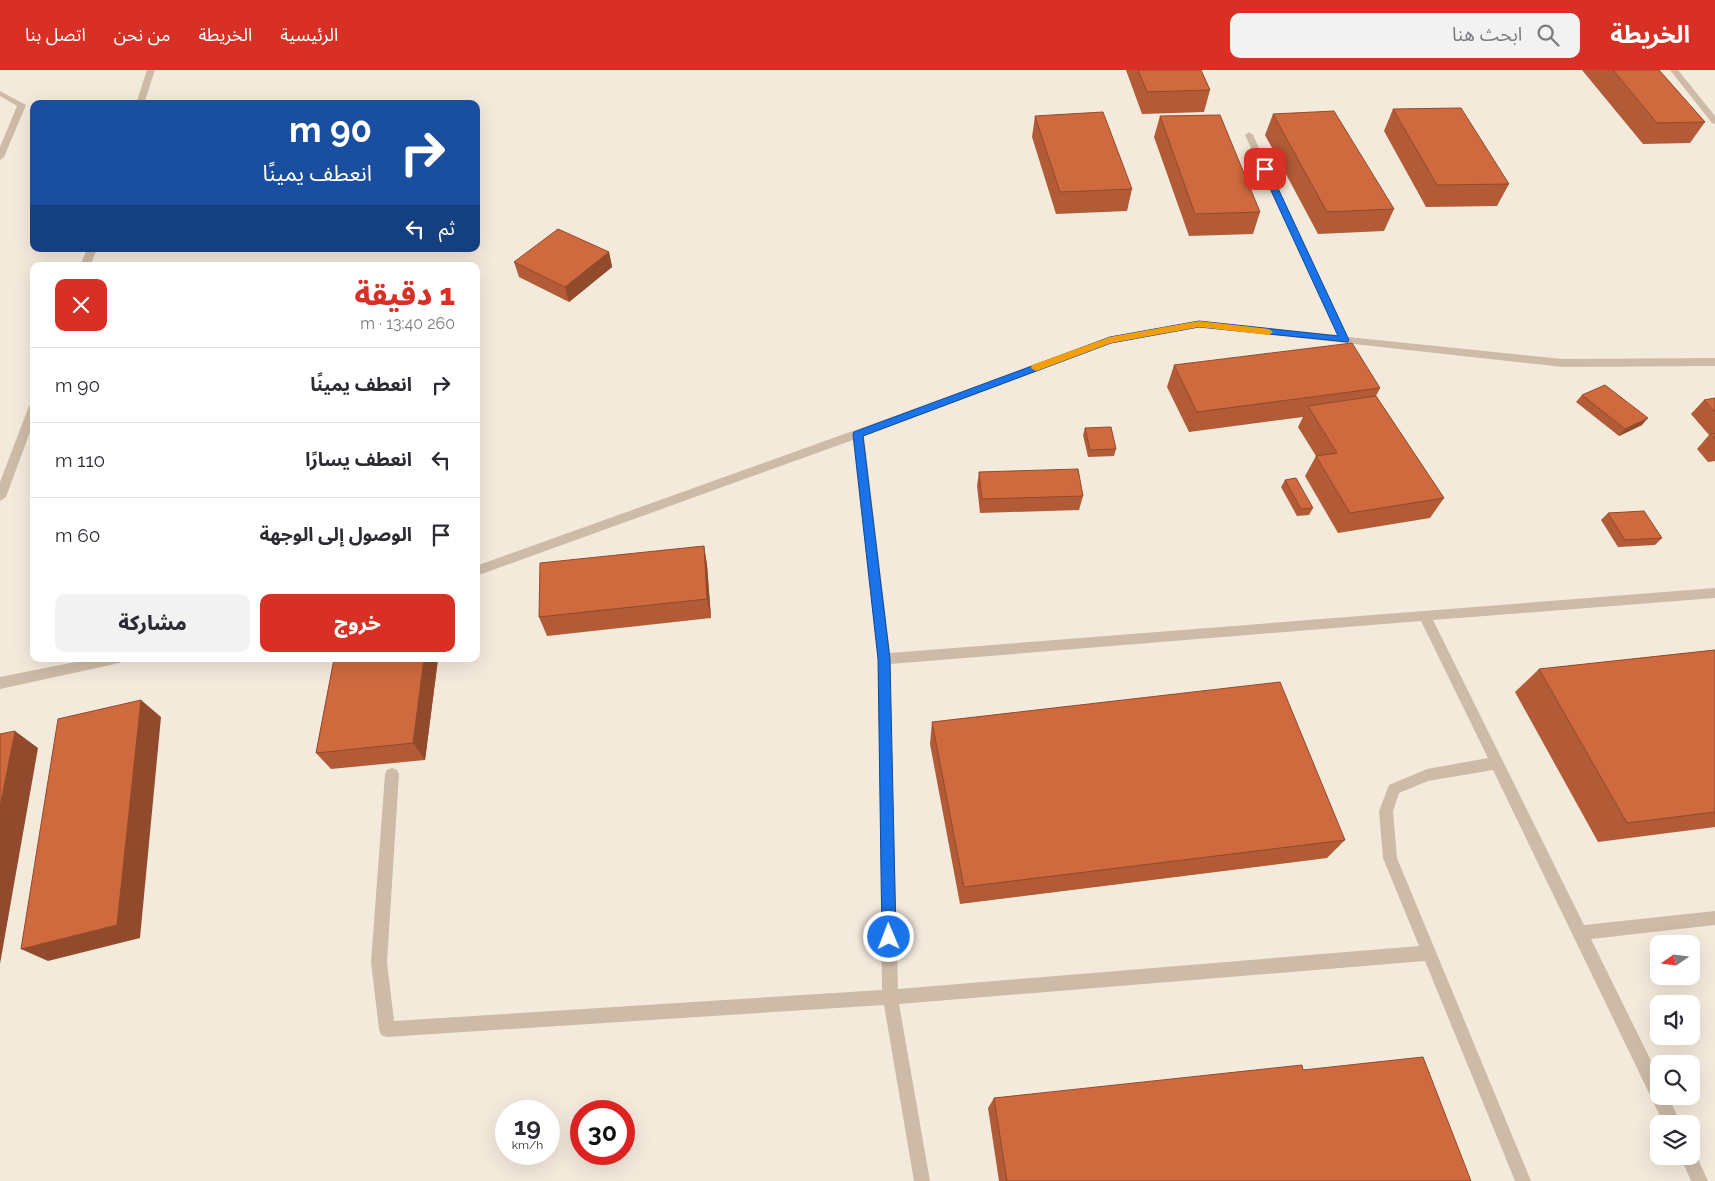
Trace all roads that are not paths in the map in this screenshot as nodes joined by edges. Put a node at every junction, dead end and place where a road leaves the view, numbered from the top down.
1 (151, 70) edge
2 (1674, 70) edge
3 (0, 93) edge
4 (141, 100) edge
5 (1715, 121) edge
6 (1250, 135) dead end
7 (0, 157) edge
8 (1345, 340) junction
9 (1715, 362) edge
10 (30, 417) edge
11 (858, 434) junction
12 (0, 497) edge
13 (480, 570) edge
14 (1715, 593) edge
15 (1425, 616) junction
16 (884, 659) junction
17 (101, 662) edge
18 (0, 683) edge
19 (1497, 763) junction
20 (392, 774) edge
21 (1715, 918) edge
22 (1580, 933) junction
23 (1430, 953) junction
24 (890, 997) junction
25 (1650, 1077) edge
26 (1692, 1165) edge
27 (922, 1181) edge
28 (1523, 1181) edge
29 (1700, 1181) edge

1 - 4 street
2 - 5 street
3 - 7 street
6 - 8 street
8 - 9 street
8 - 11 street
10 - 12 street
11 - 13 street
11 - 16 street
14 - 15 street
15 - 16 street
15 - 19 street
16 - 24 street
17 - 18 street
19 - 22 street
19 - 23 street
20 - 24 street
21 - 22 street
22 - 25 street
23 - 24 street
23 - 28 street
24 - 27 street
26 - 29 street

